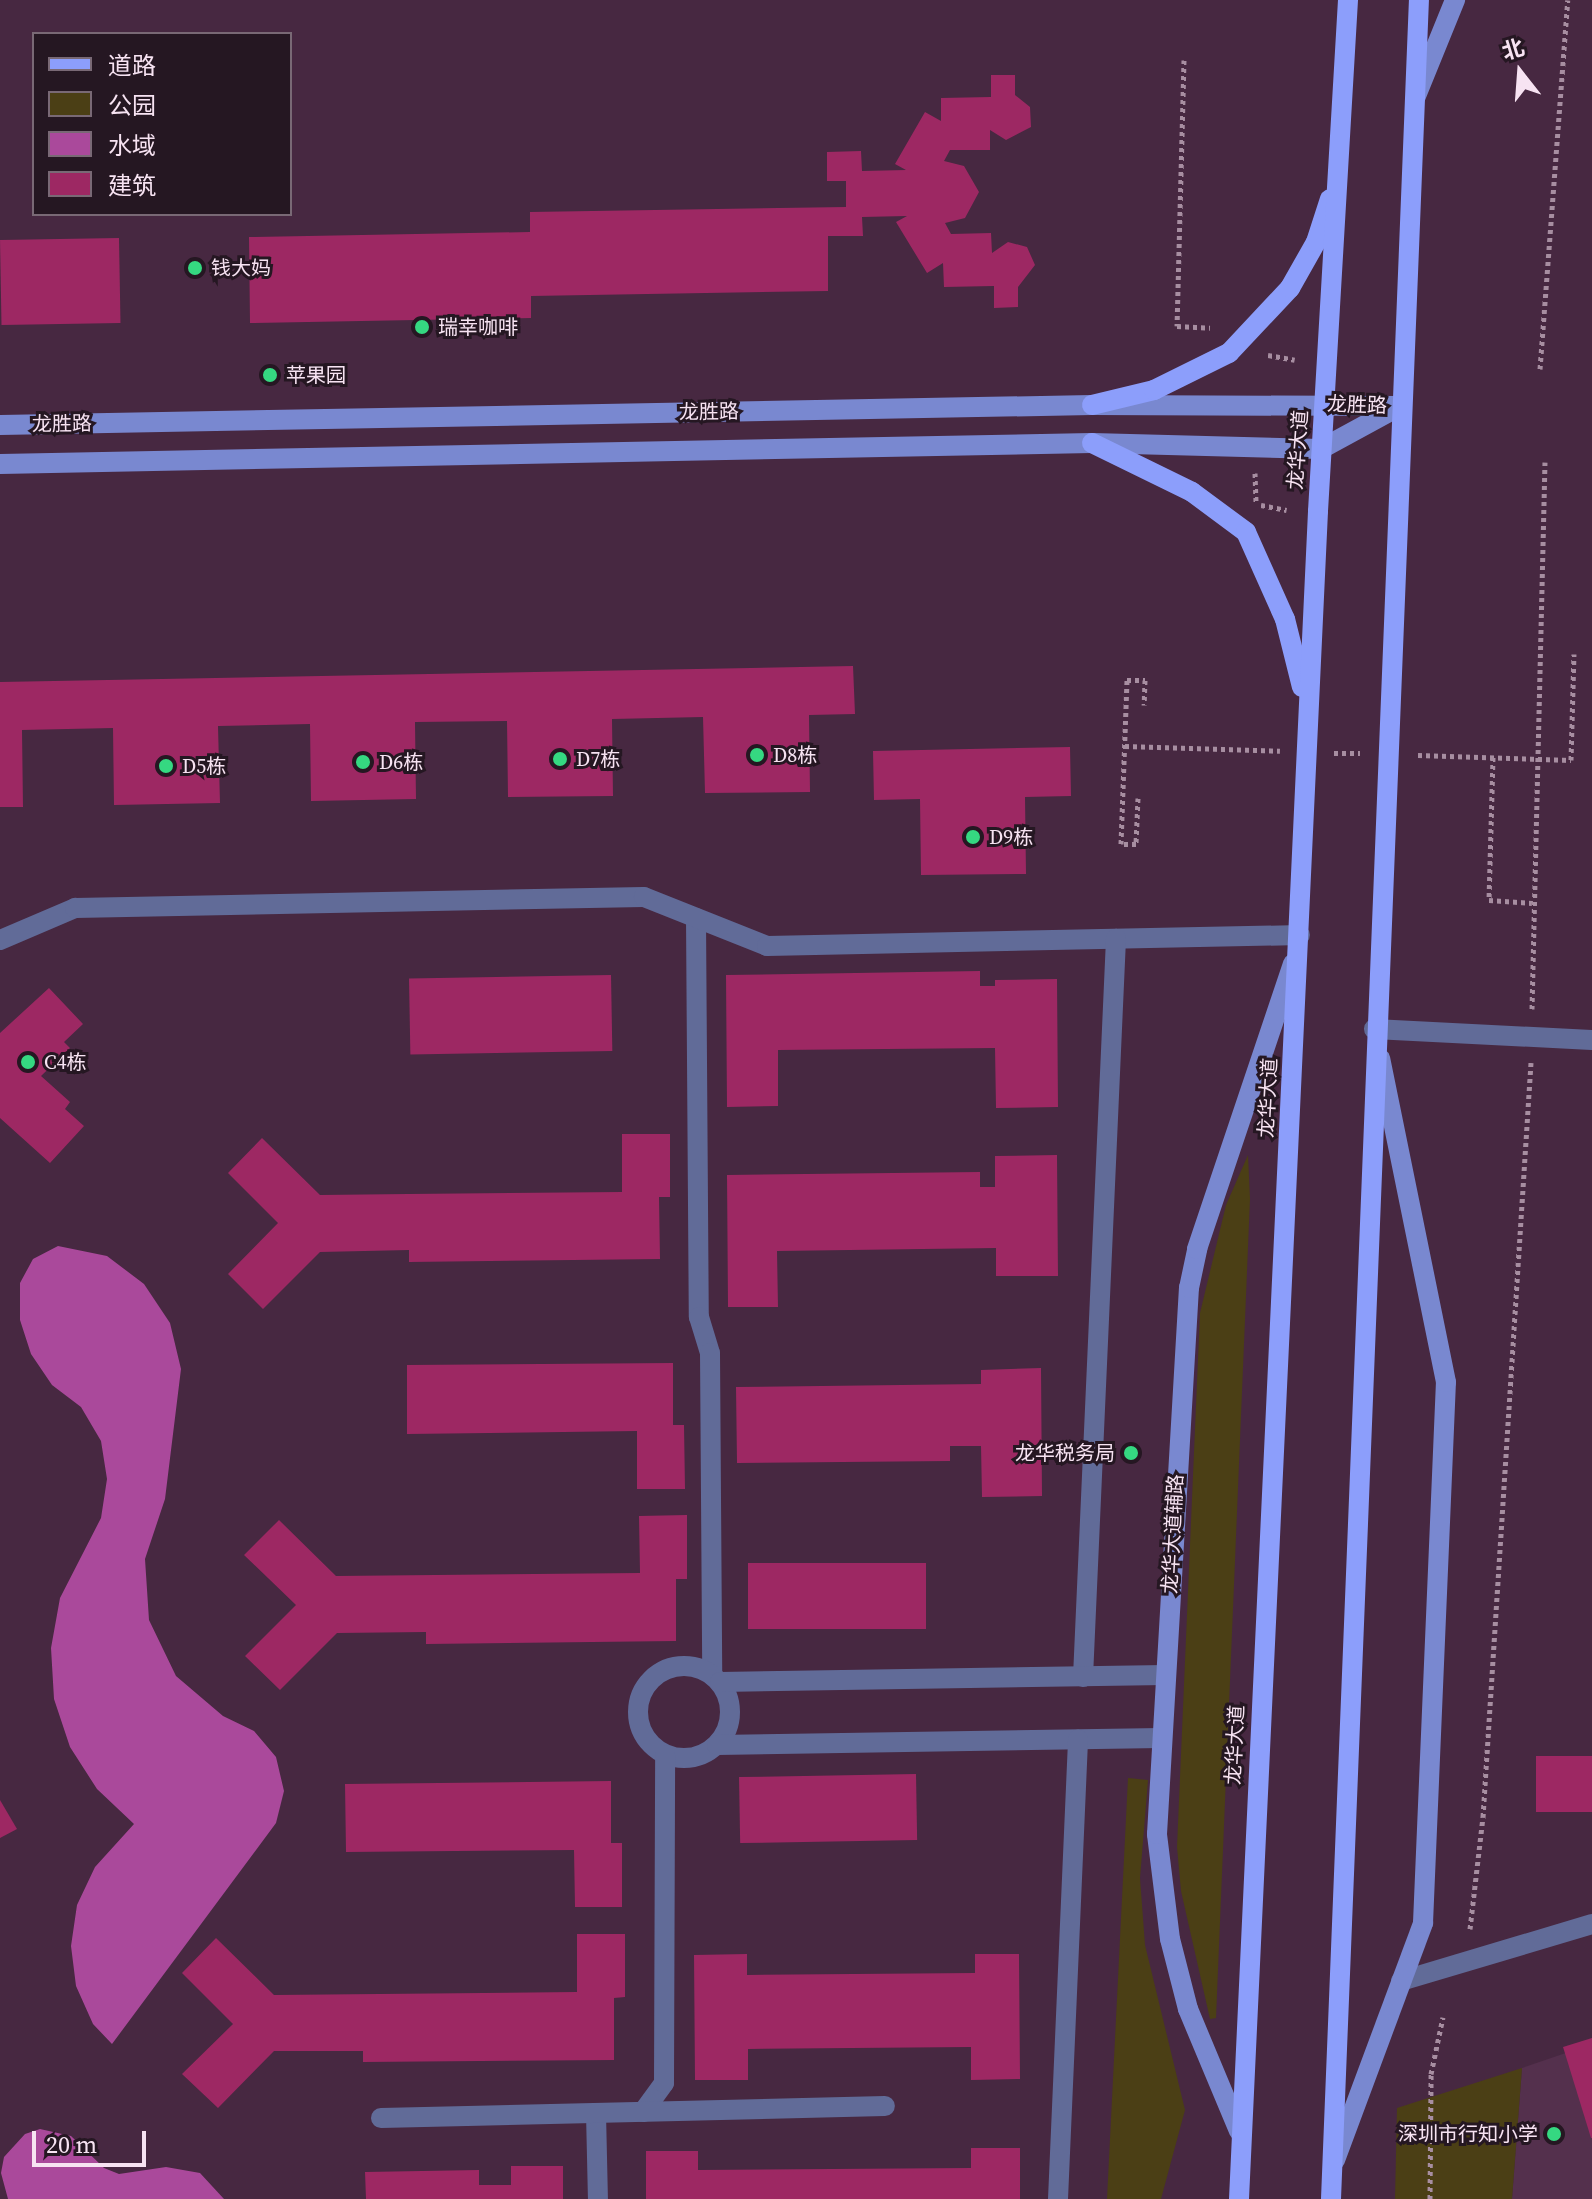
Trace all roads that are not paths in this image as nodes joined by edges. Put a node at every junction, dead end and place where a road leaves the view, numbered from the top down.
1 (1348, 0) edge
2 (1419, 0) edge
3 (1455, 0) edge
4 (1413, 103) junction
5 (1339, 172) junction
6 (1326, 403) junction
7 (1092, 405) junction
8 (1400, 406) junction
9 (0, 425) edge
10 (1092, 443) junction
11 (1321, 449) junction
12 (0, 464) edge
13 (1309, 719) junction
14 (696, 918) junction
15 (1300, 938) junction
16 (1116, 939) junction
17 (0, 940) edge
18 (1374, 1029) junction
19 (1592, 1040) edge
20 (1165, 1675) junction
21 (1083, 1677) junction
22 (716, 1678) junction
23 (1161, 1738) junction
24 (1078, 1739) junction
25 (717, 1745) junction
26 (665, 1755) junction
27 (1592, 1924) edge
28 (1401, 1981) junction
29 (885, 2106) dead end
30 (643, 2112) junction
31 (596, 2113) junction
32 (381, 2118) dead end
33 (1239, 2131) junction
34 (1331, 2171) junction
35 (1237, 2195) edge
36 (598, 2199) edge
37 (1058, 2199) edge
38 (1331, 2199) edge

1 - 5 main road, 龙华大道
2 - 4 main road
3 - 4 main road
4 - 8 main road
5 - 6 main road, 龙华大道
5 - 7 main road
6 - 7 main road, 龙胜路
6 - 8 main road, 龙胜路
6 - 11 main road, 龙华大道
7 - 9 main road, 龙胜路
8 - 11 main road, 龙胜路
8 - 18 main road
10 - 11 main road, 龙胜路
10 - 12 main road, 龙胜路
10 - 13 main road
11 - 13 main road, 龙华大道
13 - 15 main road, 龙华大道
14 - 16 street
14 - 17 street
14 - 22 street
15 - 16 street
15 - 20 main road, 龙华大道辅路
15 - 33 main road, 龙华大道
16 - 21 street
18 - 19 street
18 - 28 main road
18 - 34 main road
20 - 21 street
20 - 23 main road, 龙华大道辅路
21 - 22 street
22 - 25 street
22 - 26 street
23 - 24 street
23 - 33 main road, 龙华大道辅路
24 - 25 street
24 - 37 street
25 - 26 street
26 - 30 street
27 - 28 street
28 - 34 main road
29 - 30 street
30 - 31 street
31 - 32 street
31 - 36 street
33 - 35 main road, 龙华大道
34 - 38 main road

